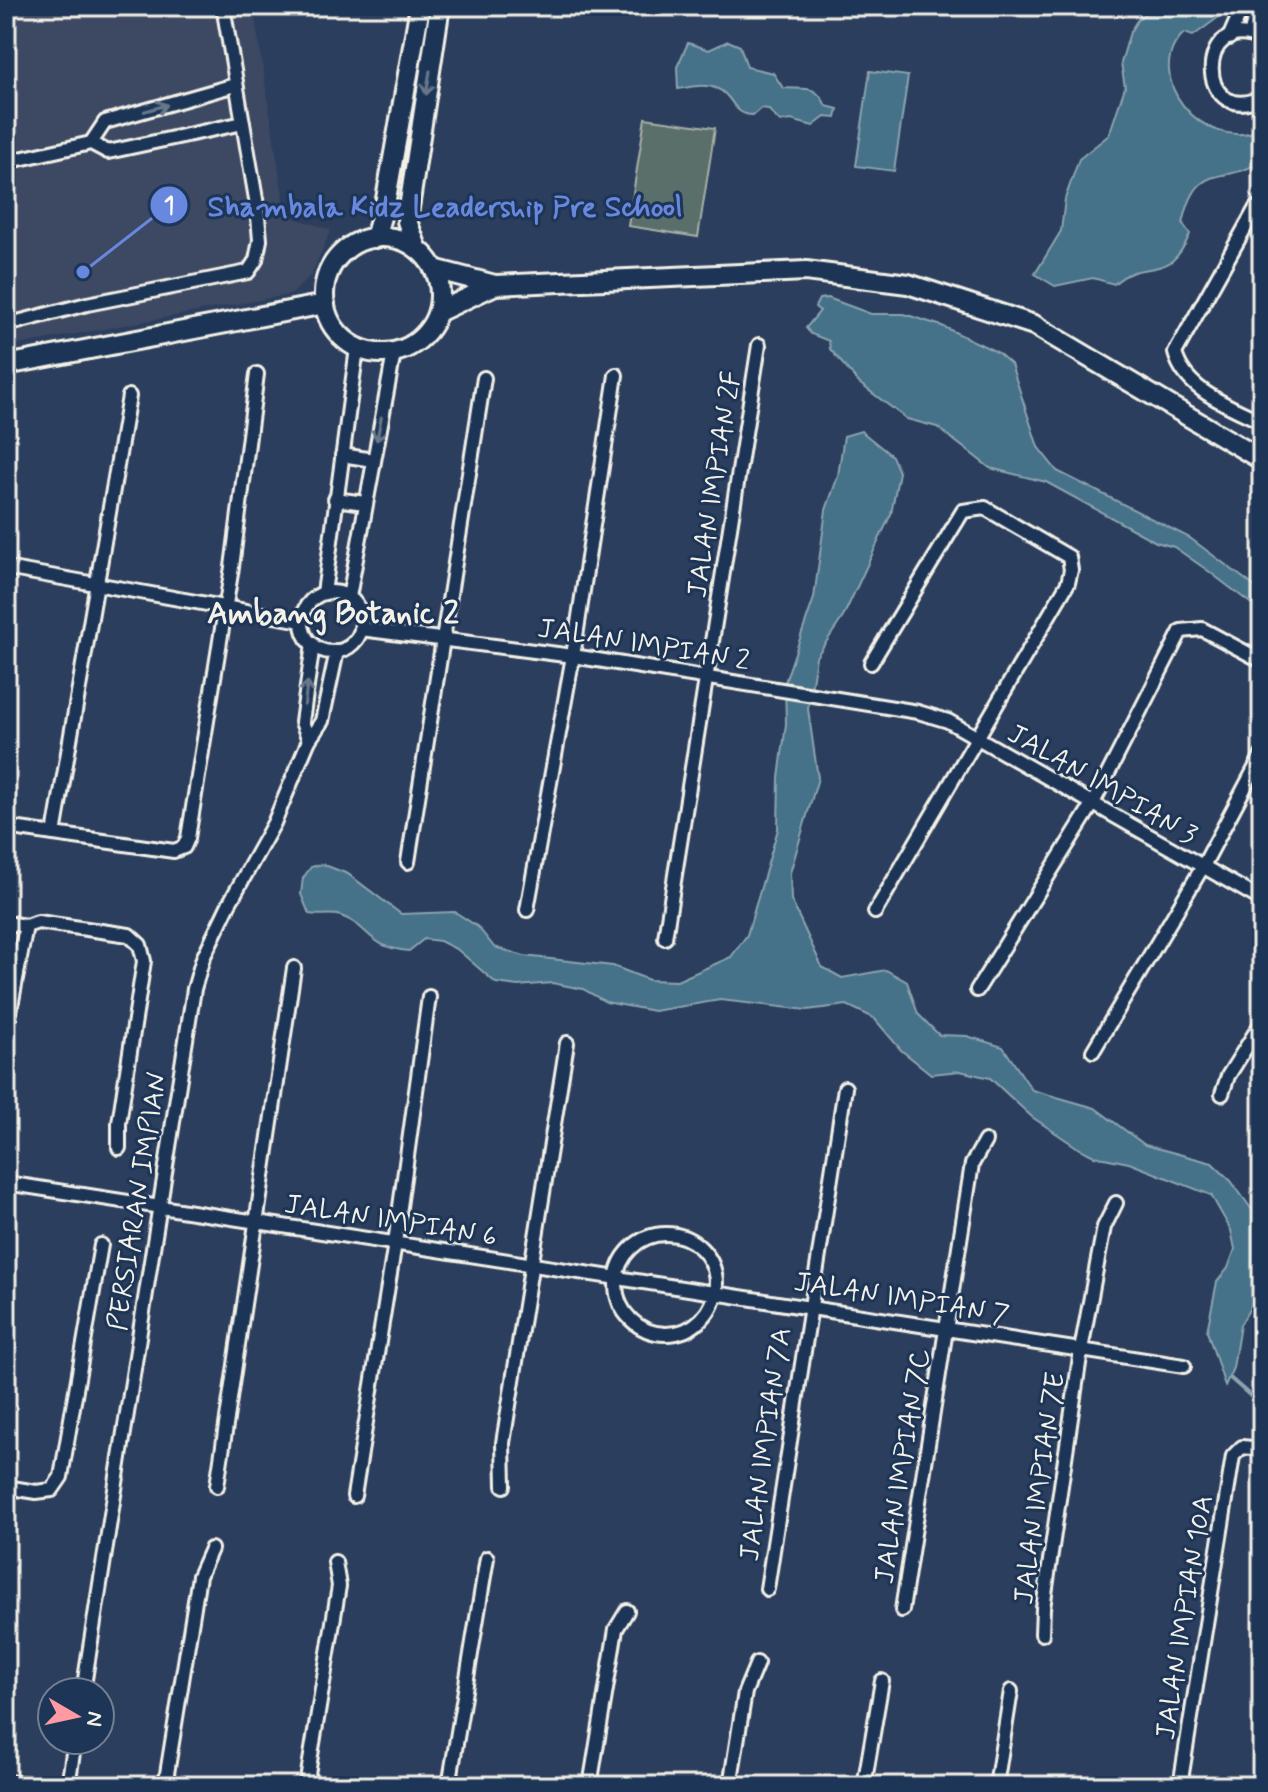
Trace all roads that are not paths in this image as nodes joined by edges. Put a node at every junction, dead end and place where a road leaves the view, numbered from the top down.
1 (223, 6) edge
2 (420, 6) edge
3 (440, 6) edge
4 (1243, 6) edge
5 (1258, 6) edge
6 (1256, 37) edge
7 (1229, 38) junction
8 (235, 85) junction
9 (1262, 97) edge
10 (243, 123) junction
11 (91, 143) junction
12 (6, 162) edge
13 (1256, 208) dead end
14 (375, 238) junction
15 (417, 248) junction
16 (434, 269) junction
17 (495, 285) junction
18 (325, 304) junction
19 (438, 312) junction
20 (6, 325) edge
21 (759, 345) dead end
22 (357, 348) junction
23 (394, 353) junction
24 (6, 365) edge
25 (257, 374) dead end
26 (616, 375) dead end
27 (484, 378) dead end
28 (129, 396) dead end
29 (1262, 422) edge
30 (342, 455) junction
31 (373, 460) junction
32 (1262, 460) edge
33 (335, 499) junction
34 (365, 503) junction
35 (6, 568) edge
36 (98, 584) junction
37 (324, 593) junction
38 (349, 597) junction
39 (226, 606) junction
40 (302, 621) junction
41 (361, 629) junction
42 (443, 638) junction
43 (313, 644) junction
44 (337, 651) junction
45 (573, 656) junction
46 (1262, 661) edge
47 (871, 663) dead end
48 (708, 677) junction
49 (918, 712) joint
50 (309, 740) junction
51 (979, 740) junction
52 (1262, 755) edge
53 (1092, 805) junction
54 (6, 827) edge
55 (54, 834) junction
56 (408, 862) dead end
57 (1202, 868) junction
58 (1262, 900) edge
59 (527, 910) dead end
60 (875, 912) dead end
61 (6, 923) edge
62 (26, 926) junction
63 (665, 938) dead end
64 (294, 968) dead end
65 (977, 990) dead end
66 (429, 997) dead end
67 (1262, 1022) edge
68 (6, 1033) edge
69 (567, 1043) dead end
70 (1093, 1051) dead end
71 (845, 1088) dead end
72 (1222, 1094) dead end
73 (985, 1141) dead end
74 (119, 1148) dead end
75 (6, 1183) edge
76 (1116, 1203) dead end
77 (159, 1206) junction
78 (256, 1221) junction
79 (395, 1243) junction
80 (101, 1245) dead end
81 (531, 1265) junction
82 (616, 1277) junction
83 (716, 1292) junction
84 (809, 1306) junction
85 (946, 1328) junction
86 (1081, 1350) junction
87 (1184, 1366) dead end
88 (1262, 1449) edge
89 (217, 1486) dead end
90 (504, 1486) dead end
91 (6, 1487) edge
92 (354, 1496) dead end
93 (211, 1549) dead end
94 (487, 1558) dead end
95 (335, 1562) dead end
96 (767, 1589) dead end
97 (902, 1610) dead end
98 (627, 1611) dead end
99 (1042, 1634) dead end
100 (757, 1663) dead end
101 (86, 1676) edge
102 (882, 1681) dead end
103 (1011, 1691) dead end
104 (73, 1756) edge
105 (6, 1782) edge
106 (53, 1786) edge
107 (68, 1786) edge
108 (165, 1786) edge
109 (306, 1786) edge
110 (449, 1786) edge
111 (590, 1786) edge
112 (730, 1786) edge
113 (864, 1786) edge
114 (996, 1786) edge
115 (1180, 1786) edge

1 - 8 street
2 - 14 street
3 -> 15 street
4 - 7 street
5 - 6 street
6 - 7 street
7 - 9 street
8 - 10 street
11 -> 8 street
10 - 11 street
10 - 20 street
11 - 12 street
13 - 29 street
14 - 15 street
14 - 18 street
15 - 16 street
16 - 17 street
16 - 19 street
17 - 19 street
17 - 32 street
18 - 22 street
18 - 24 street
19 - 23 street
21 - 48 street, JALAN IMPIAN 2F
22 - 23 street
22 - 30 street
23 -> 31 street
25 - 39 street
26 - 45 street
27 - 42 street
28 - 36 street
30 - 31 street
30 - 33 street
31 - 34 street
33 - 34 street
33 - 37 street
34 - 38 street
35 - 36 street
36 - 39 street
36 - 55 street
37 - 38 street
37 - 40 street
38 - 41 street
39 - 40 street
39 - 55 street
40 - 43 street
41 - 42 street, JALAN IMPIAN 2
41 - 44 street
42 - 45 street, JALAN IMPIAN 2
42 - 56 street
43 - 44 street
50 -> 43 street, PERSIARAN IMPIAN
44 - 50 street, PERSIARAN IMPIAN
45 - 48 street, JALAN IMPIAN 2
45 - 59 street
46 - 53 street
47 - 51 street
48 - 49 street, JALAN IMPIAN 2
48 - 63 street, JALAN IMPIAN 2F
49 - 51 street, JALAN IMPIAN 3
50 - 77 street, PERSIARAN IMPIAN
51 - 53 street, JALAN IMPIAN 3
51 - 60 street
52 - 57 street
53 - 57 street, JALAN IMPIAN 3
53 - 65 street
54 - 55 street
57 - 58 street, JALAN IMPIAN 3
57 - 70 street
61 - 62 street
62 - 68 street
62 - 74 street
64 - 78 street
66 - 79 street
67 - 72 street
69 - 81 street
71 - 84 street, JALAN IMPIAN 7A
73 - 85 street, JALAN IMPIAN 7C
75 - 77 street, JALAN IMPIAN 6
76 - 86 street, JALAN IMPIAN 7E
77 - 78 street, JALAN IMPIAN 6
77 - 101 street, PERSIARAN IMPIAN
78 - 79 street, JALAN IMPIAN 6
78 - 89 street
79 - 81 street, JALAN IMPIAN 6
79 - 92 street
80 - 91 street
81 - 82 street, JALAN IMPIAN 6
81 - 90 street
82 - 83 street, JALAN IMPIAN 6
82 - 83 street
82 - 83 street
83 - 84 street, JALAN IMPIAN 7
84 - 85 street, JALAN IMPIAN 7
84 - 96 street, JALAN IMPIAN 7A
85 - 86 street, JALAN IMPIAN 7
85 - 97 street, JALAN IMPIAN 7C
86 - 87 street, JALAN IMPIAN 7
86 - 99 street, JALAN IMPIAN 7E
88 - 115 street, JALAN IMPIAN 10A
93 - 108 street
94 - 110 street
95 - 109 street
98 - 111 street
100 - 112 street
102 - 113 street
103 - 114 street
104 - 107 street
105 - 106 street

